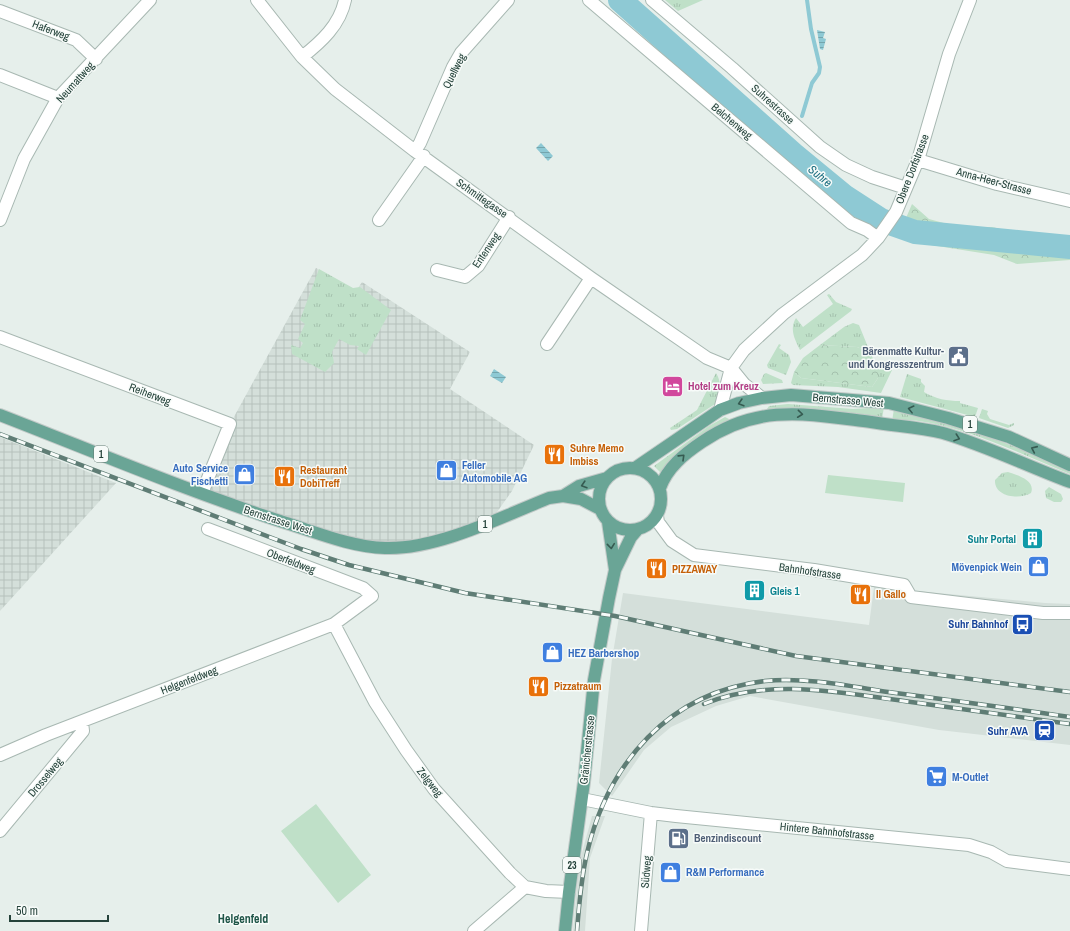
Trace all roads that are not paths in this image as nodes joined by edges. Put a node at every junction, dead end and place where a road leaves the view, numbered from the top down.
1 (150, 0) edge
2 (257, 0) edge
3 (345, 0) edge
4 (508, 0) edge
5 (589, 0) edge
6 (652, 0) edge
7 (970, 0) edge
8 (0, 11) edge
9 (302, 57) junction
10 (96, 59) junction
11 (0, 75) edge
12 (58, 98) junction
13 (419, 154) junction
14 (918, 160) junction
15 (906, 188) junction
16 (1070, 201) edge
17 (509, 217) junction
18 (0, 220) edge
19 (379, 220) dead end
20 (880, 235) junction
21 (437, 270) dead end
22 (591, 278) junction
23 (0, 337) edge
24 (547, 344) dead end
25 (731, 368) junction
26 (762, 398) junction
27 (720, 410) junction
28 (0, 415) edge
29 (1070, 465) edge
30 (635, 468) junction
31 (607, 478) junction
32 (1070, 482) edge
33 (660, 488) junction
34 (202, 493) junction
35 (562, 496) junction
36 (600, 509) junction
37 (657, 516) junction
38 (608, 522) junction
39 (208, 529) dead end
40 (637, 530) junction
41 (616, 570) junction
42 (372, 596) joint
43 (1070, 613) edge
44 (334, 624) junction
45 (82, 722) junction
46 (0, 756) edge
47 (582, 799) junction
48 (651, 813) junction
49 (0, 831) edge
50 (1070, 869) edge
51 (525, 887) junction
52 (569, 892) junction
53 (474, 931) edge
54 (565, 931) edge
55 (641, 931) edge

1 - 10 street, Neumattweg
2 - 9 street, Schmittegasse
3 - 9 street
4 - 13 street, Quellweg
5 - 20 street, Belchenweg
6 - 15 street, Suhrestrasse
7 - 14 street, Obere Dorfstrasse
8 - 10 street, Haferweg
9 - 13 street, Schmittegasse
10 - 12 street, Neumattweg
11 - 12 street
12 - 18 street, Neumattweg
13 - 17 street, Schmittegasse
13 - 19 street, Quellweg
14 - 15 street, Obere Dorfstrasse
14 - 16 street, Anna-Heer-Strasse
15 - 20 street, Obere Dorfstrasse
17 - 21 street, Entenweg
17 - 22 street, Schmittegasse
20 - 25 street, Obere Dorfstrasse
22 - 24 street
22 - 25 street, Schmittegasse
23 - 34 street, Reiherweg
25 - 26 street
25 - 27 street
26 -> 27 main road, Bernstrasse West / 1
29 -> 26 main road, Bernstrasse West / 1
27 - 30 main road, Bernstrasse West / 1
28 - 34 main road, Bernstrasse West / 1
30 - 31 main road, 1
30 - 33 main road
31 -> 35 main road, Bernstrasse West / 1
31 - 36 main road
33 -> 32 main road, Bernstrasse West
33 - 37 main road
34 - 35 main road, Bernstrasse West / 1
35 - 36 main road, Bernstrasse West / 1
36 - 38 main road
37 - 40 main road
37 - 43 street, Bahnhofstrasse
38 - 40 main road
38 -> 41 main road, Gränicherstrasse / 23
39 - 42 street, Oberfeldweg
40 - 41 main road, Gränicherstrasse / 23
41 - 47 main road, Gränicherstrasse / 23
42 - 44 street, Helgenfeldweg
44 - 45 street, Helgenfeldweg
44 - 51 street, Zelgweg
45 - 46 street, Helgenfeldweg
45 - 49 street, Drosselweg
47 - 48 street, Hintere Bahnhofstrasse
47 - 52 main road, Gränicherstrasse / 23
48 - 50 street, Hintere Bahnhofstrasse
48 - 55 street, Südweg
51 - 52 street
51 - 53 street
52 - 54 main road, Gränicherstrasse / 23

